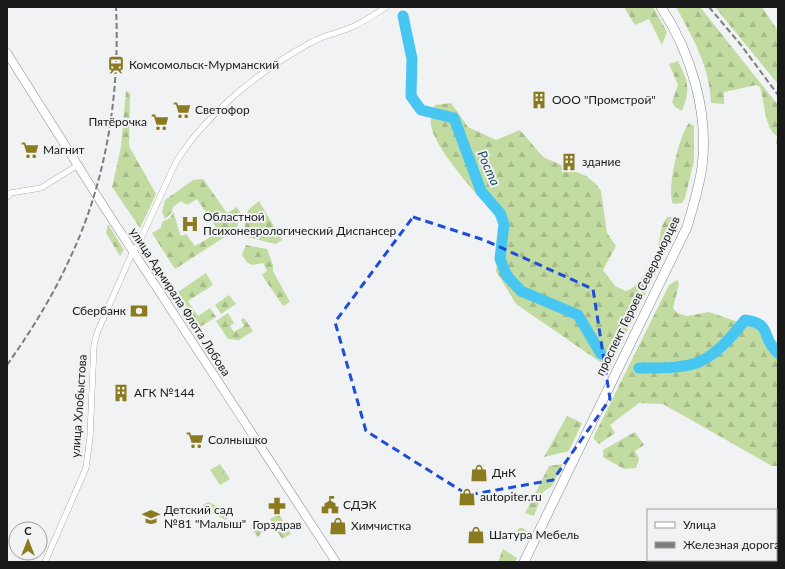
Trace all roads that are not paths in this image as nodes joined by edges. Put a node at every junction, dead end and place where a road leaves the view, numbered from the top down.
1 (386, 7) edge
2 (661, 7) edge
3 (7, 53) edge
4 (78, 165) junction
5 (7, 197) edge
6 (133, 251) junction
7 (46, 562) edge
8 (336, 562) edge
9 (524, 562) edge

1 - 6 street, улица Хлобыстова
2 - 9 main road, проспект Героев Североморцев
3 - 4 street, улица Адмирала Флота Лобова
4 - 5 street
4 - 6 street, улица Адмирала Флота Лобова
6 - 7 street, улица Хлобыстова
6 - 8 street, улица Адмирала Флота Лобова

